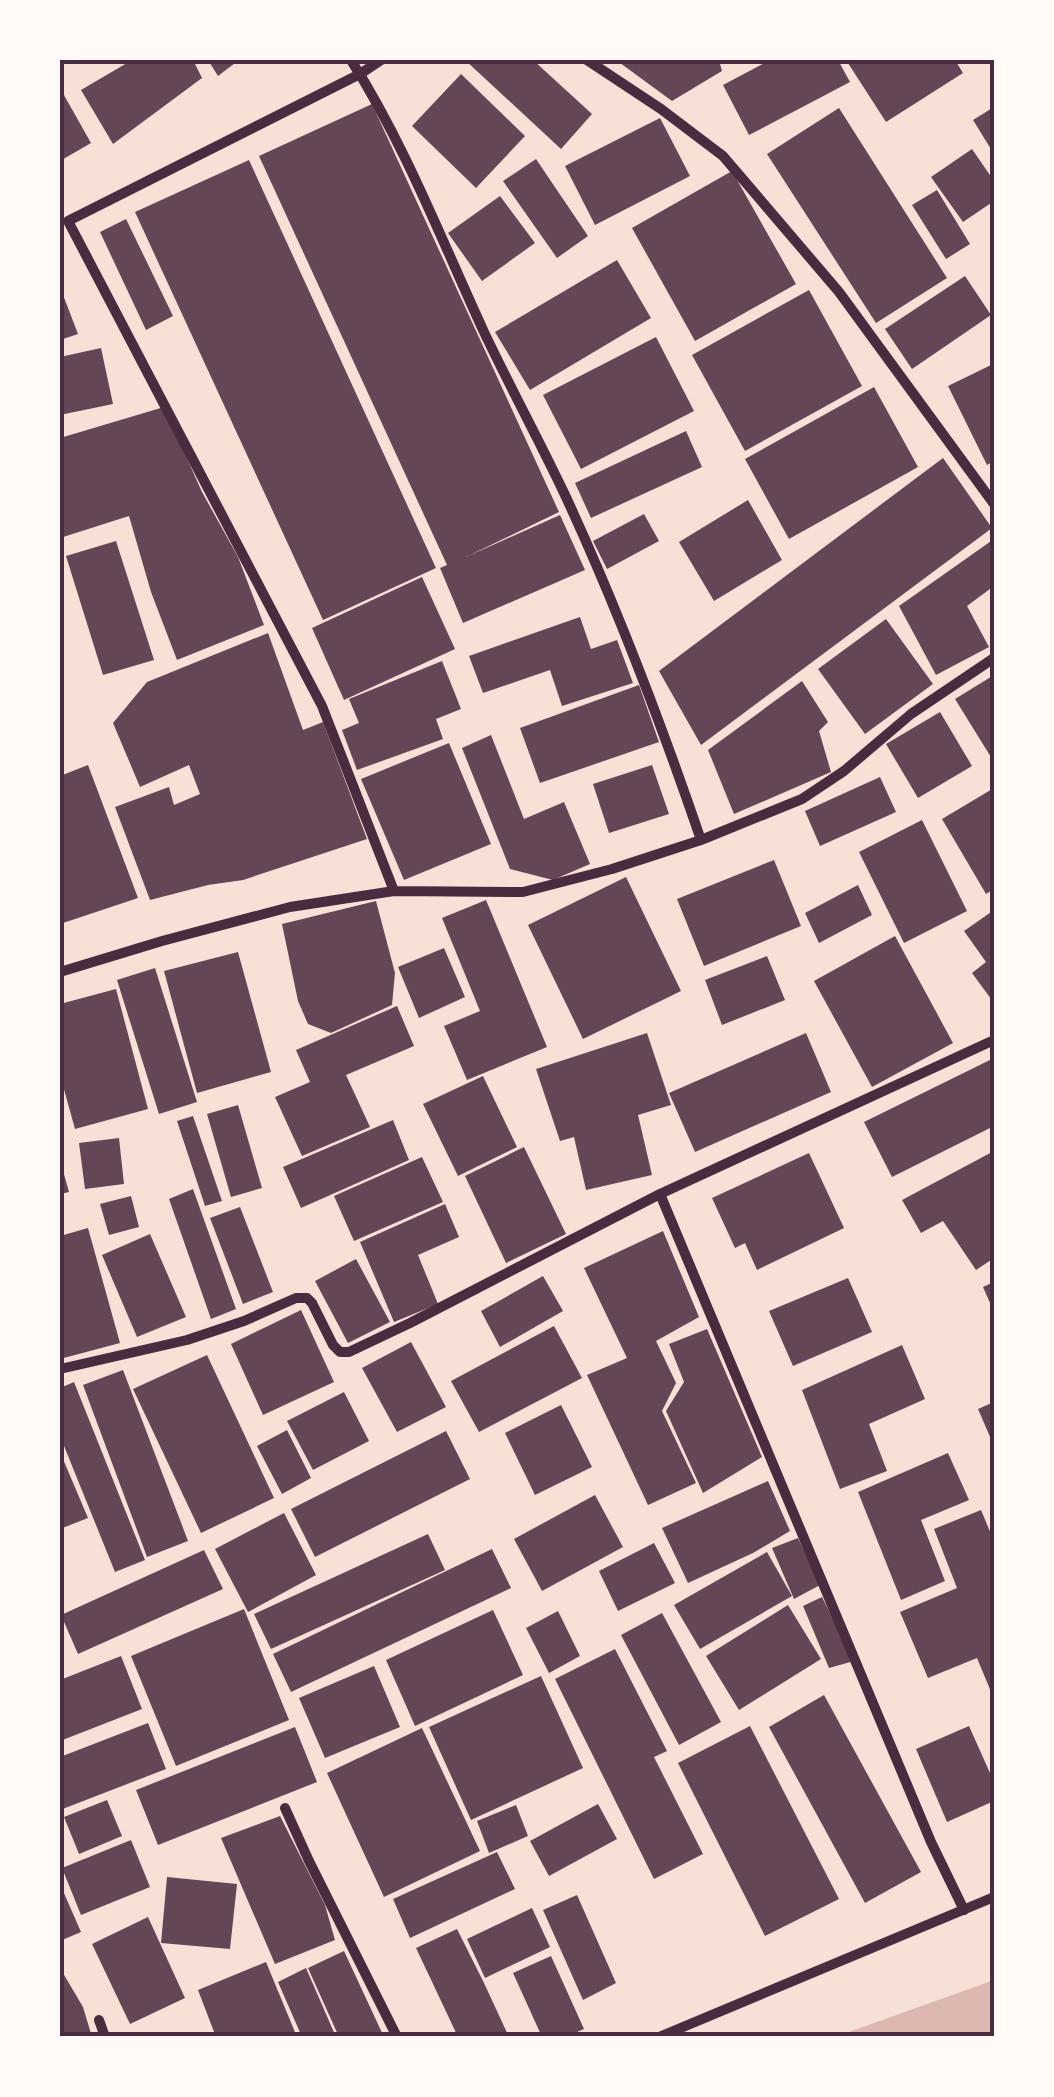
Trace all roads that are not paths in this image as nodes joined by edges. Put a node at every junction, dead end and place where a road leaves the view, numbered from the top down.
1 (352, 60) edge
2 (381, 60) edge
3 (586, 60) edge
4 (360, 74) junction
5 (64, 223) edge
6 (994, 504) edge
7 (994, 658) edge
8 (701, 840) junction
9 (394, 891) junction
10 (60, 972) edge
11 (994, 1040) edge
12 (660, 1194) junction
13 (60, 1368) edge
14 (286, 1808) dead end
15 (994, 1898) edge
16 (964, 1910) junction
17 (99, 2020) dead end
18 (105, 2037) edge
19 (397, 2037) edge
20 (660, 2037) edge

1 - 4 street
2 - 4 street
3 - 6 street
4 - 5 street
4 - 8 street
5 - 9 street
7 - 8 street
8 - 9 street
9 - 10 street
11 - 12 street
12 - 13 street
12 - 16 street
14 - 19 street
15 - 16 street
16 - 20 street
17 - 18 street

